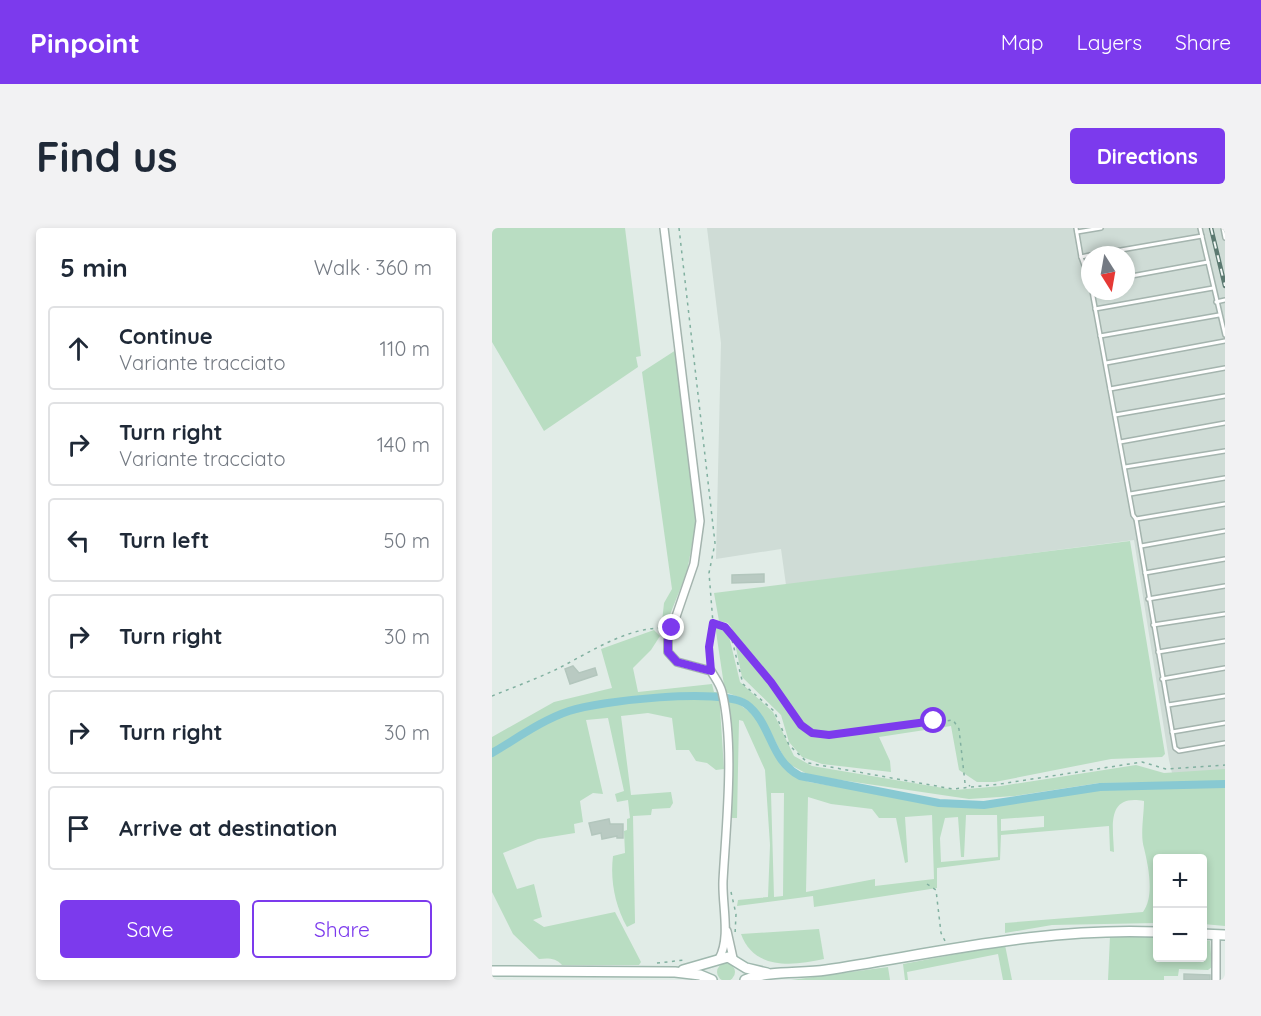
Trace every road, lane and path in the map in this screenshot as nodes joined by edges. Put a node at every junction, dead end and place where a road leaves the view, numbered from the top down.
1 (664, 228) edge
2 (680, 228) edge
3 (1101, 228) edge
4 (1200, 228) edge
5 (1223, 228) edge
6 (1077, 230) edge
7 (1202, 236) junction
8 (1225, 237) edge
9 (1135, 247) edge
10 (1081, 252) edge
11 (1208, 262) junction
12 (1135, 275) edge
13 (1213, 288) junction
14 (1094, 300) edge
15 (1225, 300) edge
16 (1216, 302) junction
17 (1095, 309) junction
18 (1219, 315) junction
19 (1225, 334) edge
20 (1100, 336) junction
21 (1225, 341) edge
22 (1105, 363) junction
23 (1225, 368) edge
24 (1110, 389) junction
25 (1225, 396) edge
26 (1115, 415) junction
27 (1225, 423) edge
28 (1120, 442) junction
29 (1225, 451) edge
30 (1125, 467) junction
31 (1225, 478) edge
32 (1130, 494) junction
33 (1225, 504) edge
34 (1136, 519) junction
35 (1225, 531) edge
36 (1141, 546) junction
37 (1225, 559) edge
38 (1145, 573) junction
39 (1225, 586) edge
40 (1148, 599) junction
41 (1225, 614) edge
42 (713, 622) junction
43 (1153, 625) junction
44 (672, 628) junction
45 (731, 636) junction
46 (1225, 641) edge
47 (1158, 652) junction
48 (1225, 668) edge
49 (711, 671) junction
50 (1162, 678) junction
51 (492, 696) edge
52 (1225, 696) edge
53 (1167, 706) junction
54 (1225, 723) edge
55 (1172, 732) junction
56 (1225, 743) edge
57 (1225, 765) edge
58 (971, 787) junction
59 (723, 879) junction
60 (927, 884) dead end
61 (725, 920) junction
62 (1153, 932) edge
63 (1220, 935) edge
64 (730, 943) junction
65 (950, 948) junction
66 (686, 960) dead end
67 (717, 961) junction
68 (737, 962) junction
69 (653, 963) dead end
70 (492, 971) edge
71 (675, 972) junction
72 (772, 974) junction
73 (713, 980) edge
74 (739, 980) edge
75 (745, 980) edge
76 (1216, 980) edge

1 - 44 street
2 - 42 path
3 - 6 lane
4 - 7 lane
5 - 8 lane
6 - 10 lane
7 - 9 lane
7 - 11 lane
11 - 12 lane
11 - 13 lane
13 - 16 lane
13 - 17 lane
14 - 17 lane
15 - 16 lane
16 - 18 lane
17 - 20 lane
18 - 19 lane
18 - 20 lane
20 - 22 lane
21 - 22 lane
22 - 24 lane
23 - 24 lane
24 - 26 lane
25 - 26 lane
26 - 28 lane
27 - 28 lane
28 - 30 lane
29 - 30 lane
30 - 32 lane
31 - 32 lane
32 - 34 lane
33 - 34 lane
34 - 36 lane
35 - 36 lane
36 - 38 lane
37 - 38 lane
38 - 40 lane
39 - 40 lane
40 - 43 lane
41 - 43 lane
42 - 45 path
42 - 49 path
43 - 47 lane
44 - 49 street
44 - 51 path
45 - 58 path
45 - 58 path
46 - 47 lane
47 - 50 lane
48 - 50 lane
49 - 59 street
50 - 53 lane
52 - 53 lane
53 - 55 lane
54 - 55 lane
55 - 56 lane
57 - 58 path
59 - 61 street
59 - 64 path
60 - 65 path
61 - 64 street
61 - 67 street
62 - 65 main road
63 - 76 street
64 - 68 street
65 - 72 main road
66 - 69 path
67 - 68 main road
67 - 71 main road
67 - 73 main road
68 - 72 main road
68 - 74 main road
70 - 71 main road
71 - 73 main road
72 - 75 main road

